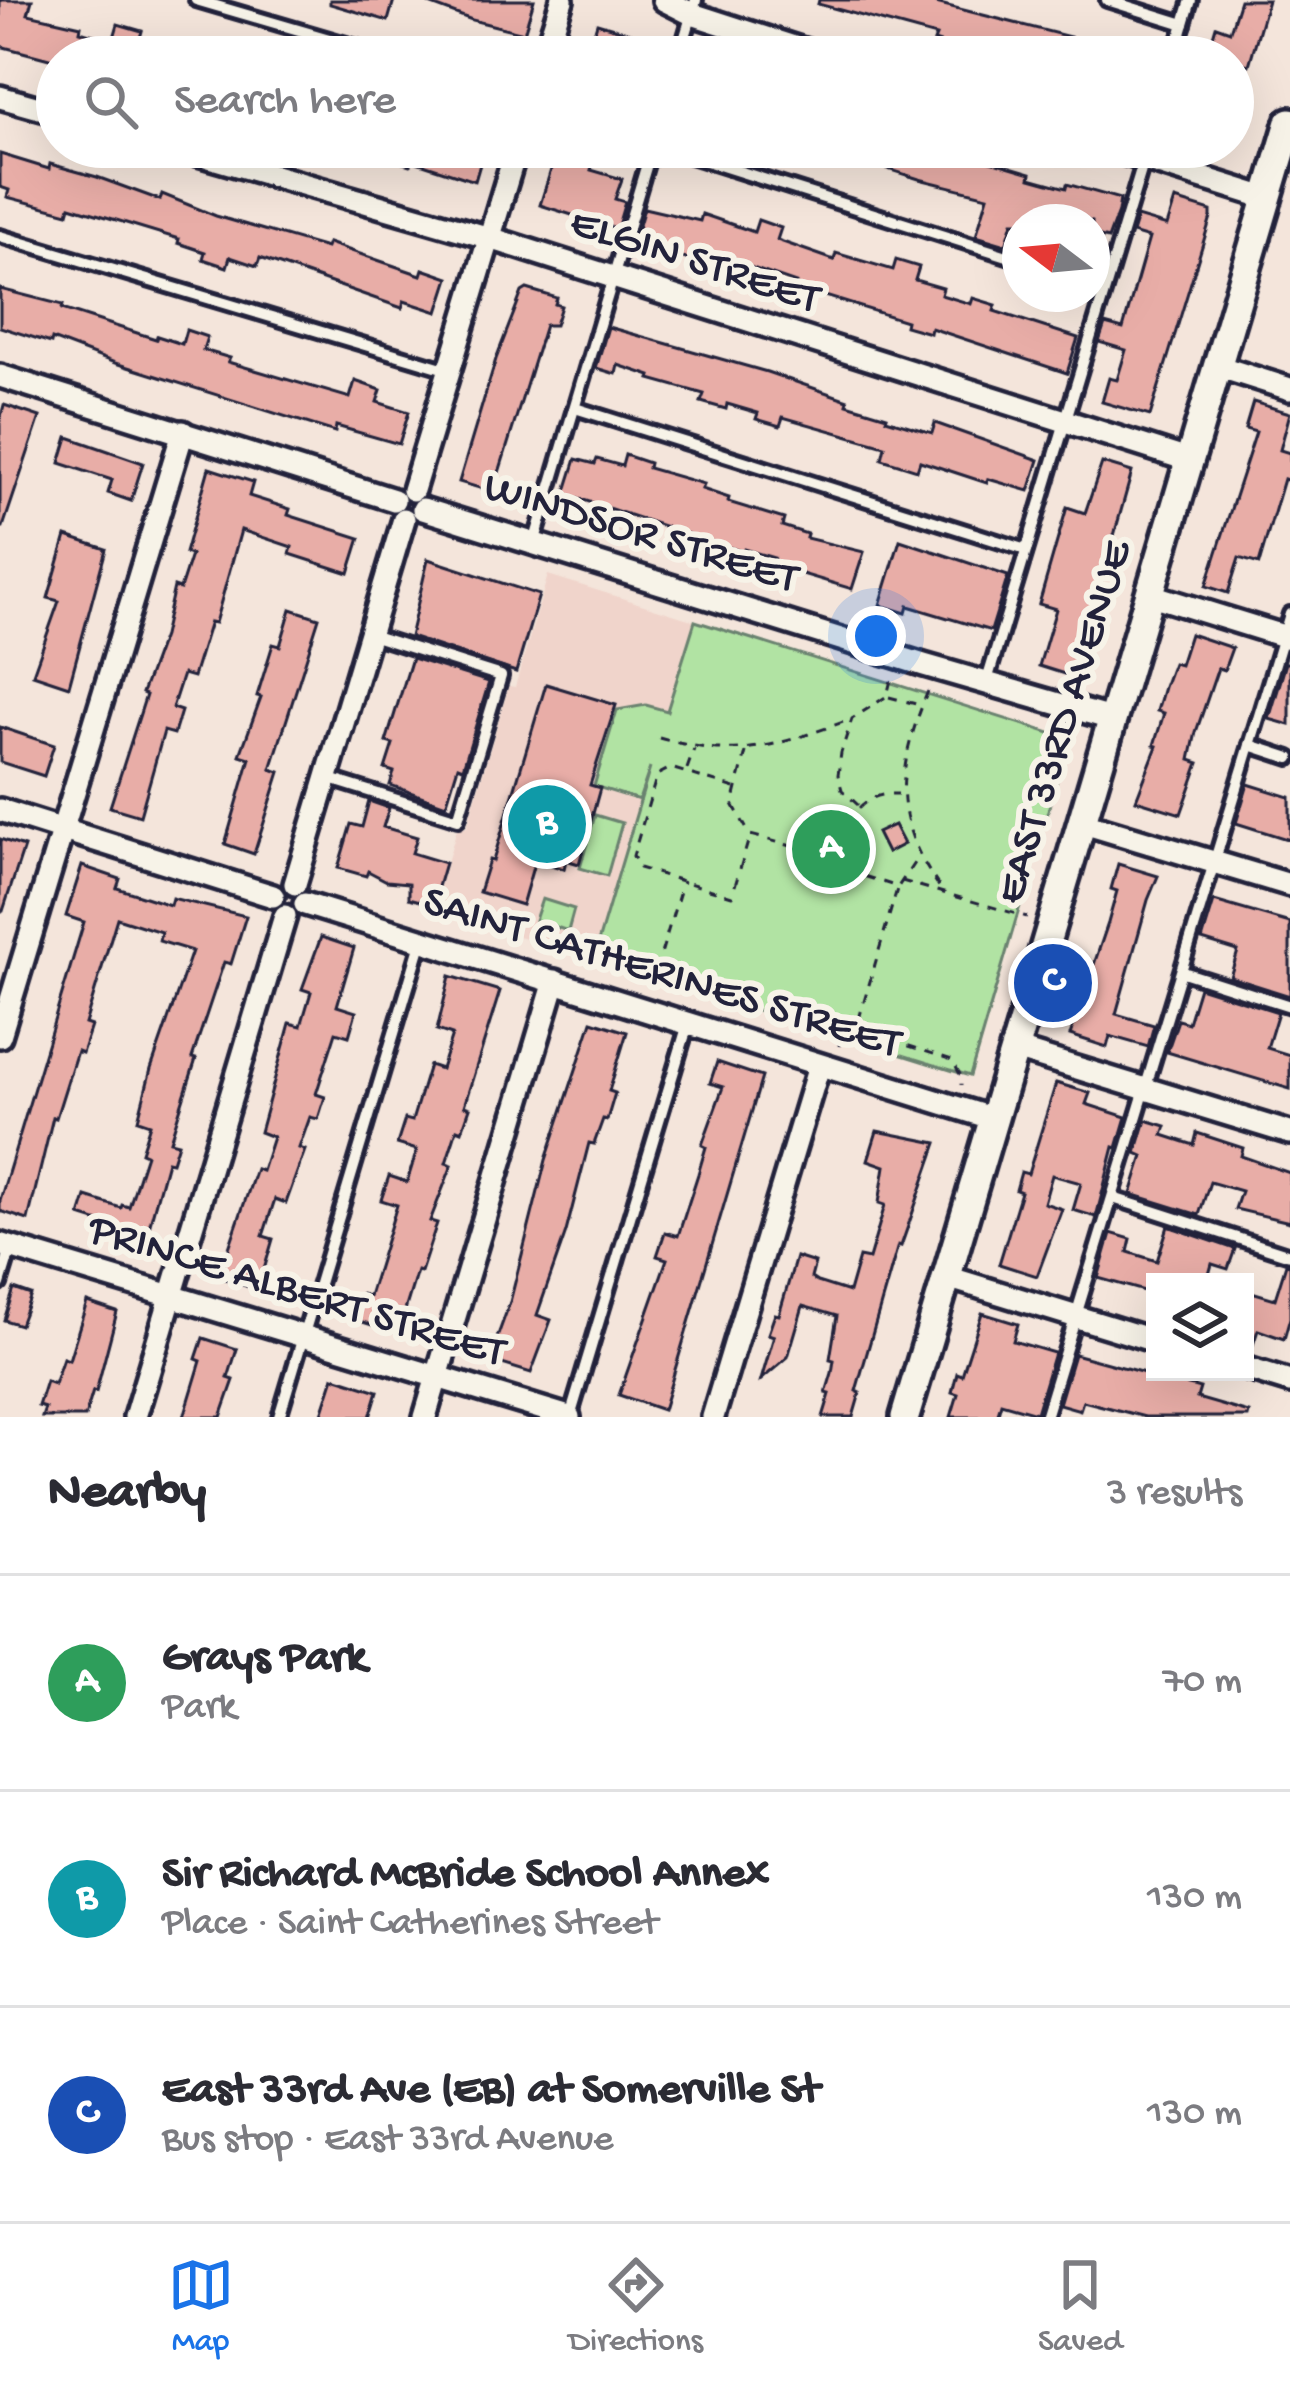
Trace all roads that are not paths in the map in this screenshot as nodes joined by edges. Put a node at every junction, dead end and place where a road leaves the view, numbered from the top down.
1 (196, 0) edge
2 (562, 0) edge
3 (664, 0) edge
4 (1107, 0) edge
5 (1191, 0) edge
6 (694, 7) edge
7 (1184, 24) junction
8 (319, 36) edge
9 (551, 36) edge
10 (685, 36) edge
11 (770, 36) edge
12 (1180, 36) edge
13 (0, 97) edge
14 (36, 107) edge
15 (1288, 134) edge
16 (247, 168) edge
17 (511, 168) edge
18 (645, 168) edge
19 (729, 168) edge
20 (1141, 168) edge
21 (1186, 168) edge
22 (1267, 198) junction
23 (0, 236) edge
24 (490, 238) junction
25 (1110, 252) edge
26 (1002, 254) edge
27 (611, 279) junction
28 (1091, 312) edge
29 (1217, 366) junction
30 (449, 370) junction
31 (0, 376) edge
32 (1290, 389) edge
33 (574, 408) junction
34 (1065, 421) junction
35 (183, 432) junction
36 (1188, 460) junction
37 (409, 505) junction
38 (534, 543) junction
39 (1026, 550) junction
40 (1148, 594) junction
41 (1288, 630) edge
42 (371, 634) junction
43 (986, 684) junction
44 (1111, 719) junction
45 (1250, 745) junction
46 (1290, 758) edge
47 (327, 778) junction
48 (0, 810) edge
49 (1080, 822) junction
50 (63, 829) junction
51 (1216, 862) junction
52 (1290, 884) edge
53 (290, 900) junction
54 (422, 940) junction
55 (10, 967) edge
56 (1183, 972) junction
57 (555, 981) junction
58 (1290, 1006) edge
59 (688, 1021) junction
60 (0, 1036) edge
61 (1015, 1049) junction
62 (819, 1066) junction
63 (1146, 1090) junction
64 (994, 1119) junction
65 (1290, 1133) edge
66 (1113, 1198) junction
67 (5, 1246) edge
68 (1290, 1255) edge
69 (947, 1277) junction
70 (0, 1284) edge
71 (172, 1296) junction
72 (1076, 1316) junction
73 (304, 1337) junction
74 (1146, 1337) edge
75 (1254, 1371) edge
76 (437, 1377) junction
77 (1290, 1382) edge
78 (135, 1417) edge
79 (280, 1417) edge
80 (425, 1417) edge
81 (570, 1417) edge
82 (713, 1417) edge
83 (905, 1417) edge
84 (1045, 1417) edge

1 - 8 lane
2 - 9 street
3 - 6 street
4 - 7 lane
5 - 7 lane
6 - 10 lane
6 - 11 street
7 - 12 lane
13 - 14 street
15 - 22 street, EAST 33RD AVENUE
16 - 24 street, ELGIN STREET
17 - 24 street
18 - 27 lane
19 - 26 lane
20 - 25 lane
21 - 22 street
22 - 29 street, EAST 33RD AVENUE
23 - 30 lane
24 - 27 street, ELGIN STREET
24 - 30 street
27 - 33 lane
27 - 34 street, ELGIN STREET
28 - 34 lane
29 - 32 street
29 - 36 street, EAST 33RD AVENUE
30 - 37 street
31 - 35 street, WINDSOR STREET
33 - 38 lane
33 - 39 lane
34 - 36 street, ELGIN STREET
34 - 39 lane
35 - 37 street, WINDSOR STREET
35 - 50 street
36 - 40 street, EAST 33RD AVENUE
37 - 38 street, WINDSOR STREET
37 - 42 street
38 - 43 street, WINDSOR STREET
39 - 43 lane
40 - 41 street
40 - 44 street, EAST 33RD AVENUE
41 - 45 lane
42 - 47 street
42 - 47 lane
43 - 44 street, WINDSOR STREET
44 - 49 street, EAST 33RD AVENUE
45 - 46 lane
45 - 51 lane
47 - 53 street
48 - 50 street, SAINT CATHERINES STREET
49 - 51 street
49 - 61 street, EAST 33RD AVENUE
50 - 53 street, SAINT CATHERINES STREET
50 - 55 street
51 - 52 street
51 - 56 lane
53 - 54 street, SAINT CATHERINES STREET
53 - 71 street
54 - 57 street, SAINT CATHERINES STREET
54 - 73 lane
55 - 60 street
56 - 58 lane
56 - 63 lane
57 - 59 street, SAINT CATHERINES STREET
57 - 76 street
59 - 62 street, SAINT CATHERINES STREET
59 - 81 lane
61 - 63 street
61 - 64 street, EAST 33RD AVENUE
62 - 64 street, SAINT CATHERINES STREET
62 - 82 street
63 - 65 street
63 - 66 lane
64 - 69 street, EAST 33RD AVENUE
66 - 68 lane
66 - 72 lane
67 - 70 lane
67 - 71 street, PRINCE ALBERT STREET
69 - 72 street
69 - 83 street, EAST 33RD AVENUE
71 - 73 street, PRINCE ALBERT STREET
71 - 78 street
72 - 74 street
72 - 84 lane
73 - 76 street, PRINCE ALBERT STREET
73 - 79 lane
75 - 77 street
76 - 80 street
76 - 81 street, PRINCE ALBERT STREET

